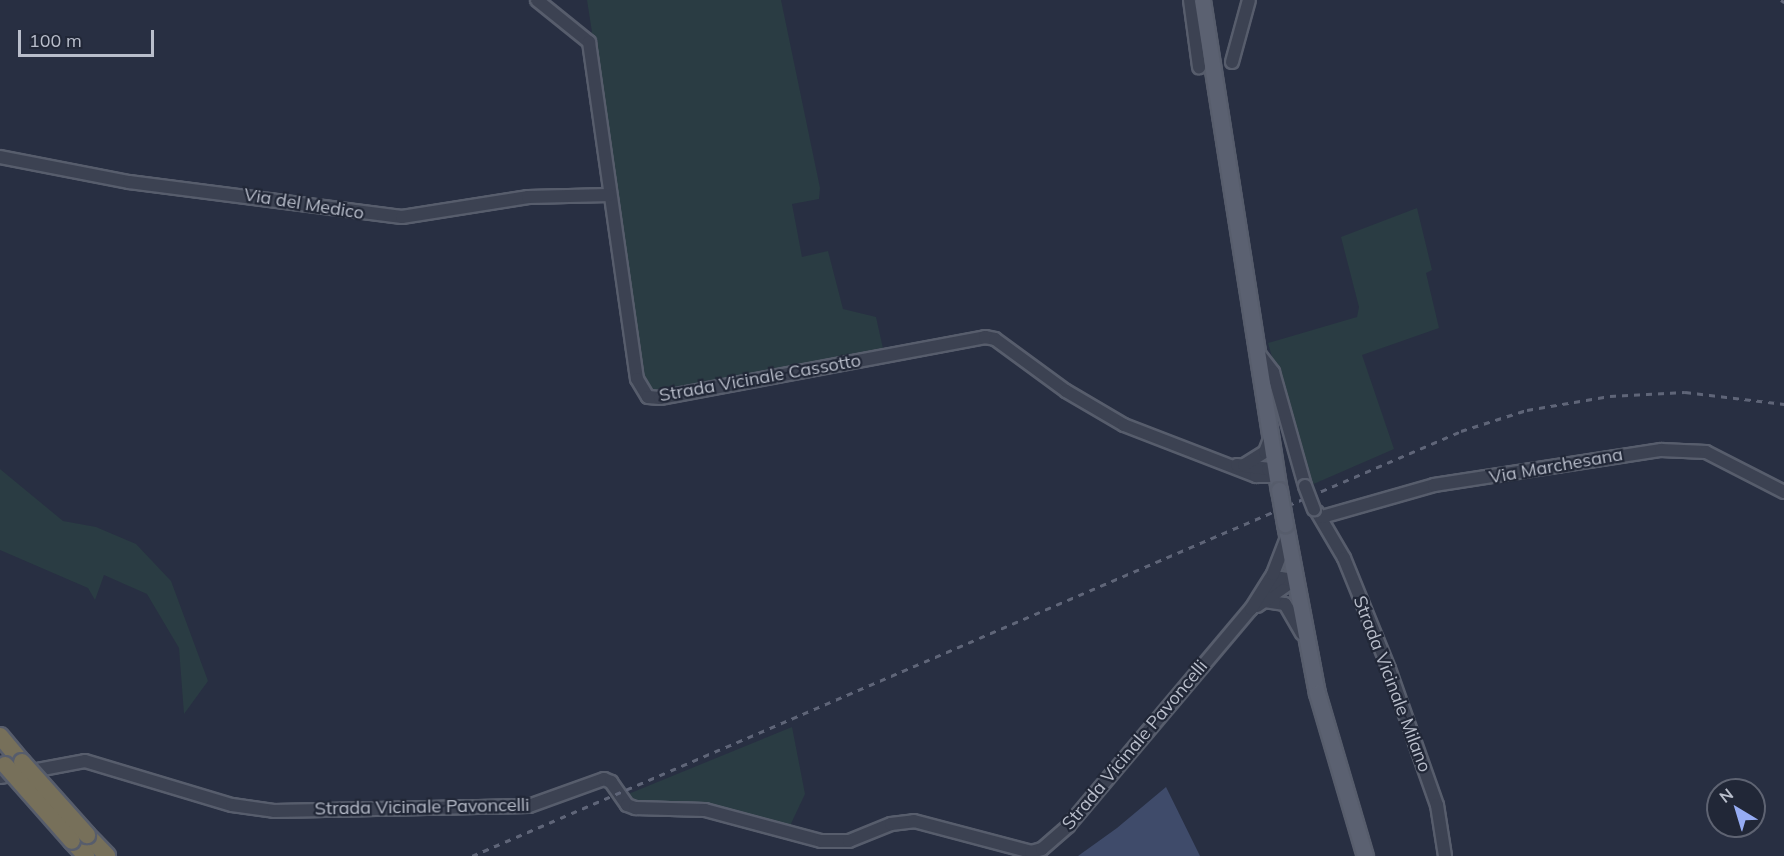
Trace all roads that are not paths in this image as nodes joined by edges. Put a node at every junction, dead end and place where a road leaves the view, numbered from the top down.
1 (537, 0) edge
2 (1190, 0) edge
3 (1202, 0) edge
4 (1249, 0) edge
5 (1232, 62) dead end
6 (1198, 67) dead end
7 (0, 157) edge
8 (609, 195) junction
9 (1259, 354) junction
10 (1272, 435) junction
11 (1236, 465) junction
12 (1278, 483) junction
13 (1784, 492) edge
14 (1318, 513) junction
15 (1286, 531) junction
16 (1294, 580) junction
17 (1265, 596) junction
18 (1305, 640) junction
19 (0, 736) edge
20 (2, 768) edge
21 (79, 838) junction
22 (86, 856) edge
23 (107, 856) edge
24 (1365, 856) edge
25 (1445, 856) edge

1 - 8 street, Strada Vicinale Cassotto
2 - 6 street
3 - 9 main road
4 - 5 street
7 - 8 street, Via del Medico
8 - 11 street, Strada Vicinale Cassotto
9 - 10 main road
9 - 14 street, Strada Vicinale Milano, bridge
10 - 11 street
10 - 12 main road
11 - 12 street
12 - 15 main road, bridge
13 - 14 street, Via Marchesana
14 - 25 street, Strada Vicinale Milano
15 - 16 main road
15 - 17 street
16 - 17 street, Strada Vicinale Pavoncelli
16 - 18 main road
17 - 18 street
17 - 20 street, Strada Vicinale Pavoncelli
18 - 24 main road
19 - 21 highway, bridge
20 - 21 highway, bridge
21 - 22 highway
21 - 23 highway

